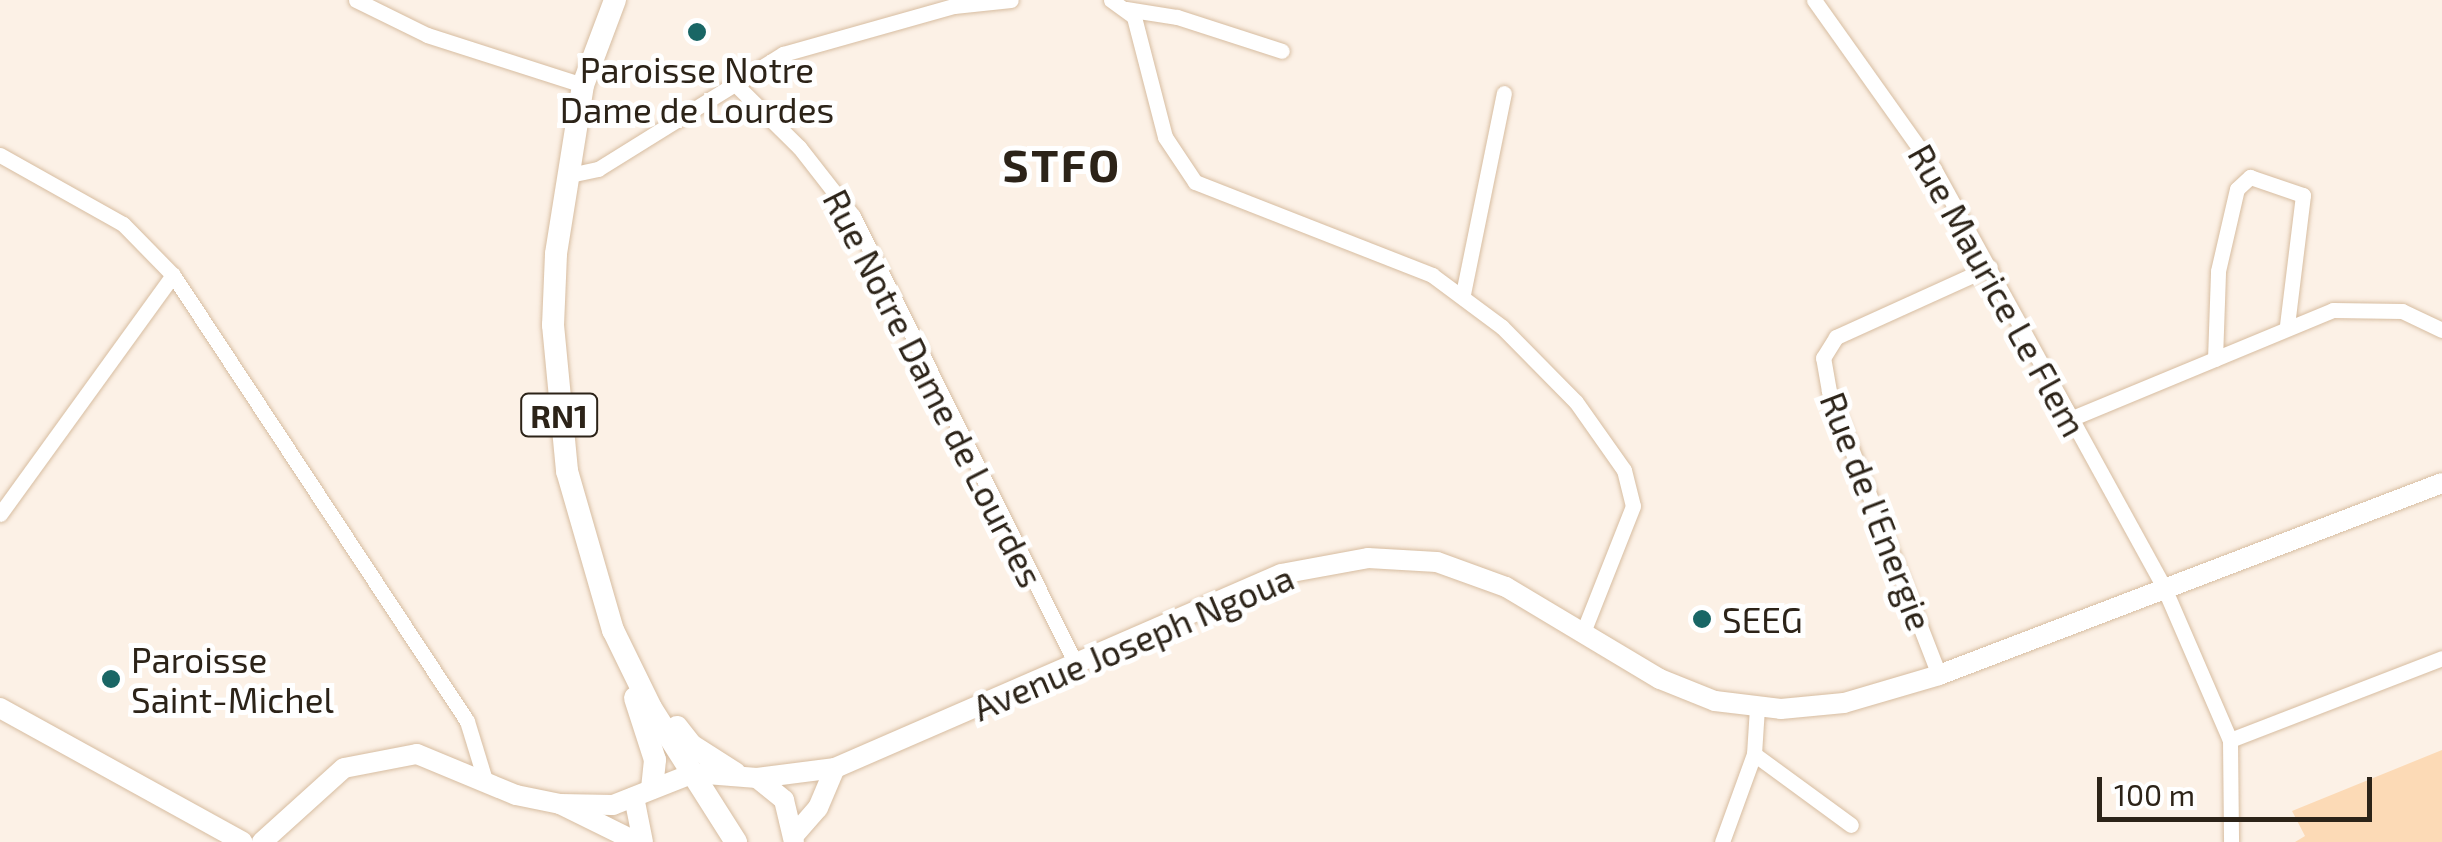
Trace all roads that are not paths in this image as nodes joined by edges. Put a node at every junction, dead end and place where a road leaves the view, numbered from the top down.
1 (356, 0) edge
2 (614, 0) edge
3 (1011, 0) edge
4 (1111, 0) edge
5 (1814, 0) edge
6 (1126, 9) junction
7 (1282, 50) dead end
8 (733, 82) junction
9 (583, 85) junction
10 (1504, 93) dead end
11 (0, 156) edge
12 (565, 176) junction
13 (1990, 267) junction
14 (174, 275) junction
15 (1464, 294) junction
16 (2287, 326) junction
17 (2442, 330) edge
18 (2215, 359) junction
19 (2070, 419) junction
20 (2442, 482) edge
21 (0, 514) edge
22 (2165, 590) junction
23 (1583, 632) junction
24 (621, 646) junction
25 (2442, 658) edge
26 (1076, 664) junction
27 (1939, 675) junction
28 (0, 708) edge
29 (1757, 708) junction
30 (2230, 740) junction
31 (1754, 754) junction
32 (835, 768) junction
33 (694, 773) junction
34 (746, 775) junction
35 (486, 783) junction
36 (643, 792) junction
37 (560, 804) junction
38 (1852, 825) dead end
39 (795, 837) edge
40 (244, 842) edge
41 (262, 842) edge
42 (640, 842) edge
43 (736, 842) edge
44 (1722, 842) edge
45 (2231, 842) edge

1 - 9 street
2 - 9 main road, RN1
3 - 8 street
4 - 6 street
5 - 13 street, Rue Maurice Le Flem
6 - 7 street
6 - 15 street
8 - 12 street
8 - 26 street, Rue Notre Dame de Lourdes
9 - 12 main road, RN1
10 - 15 street
11 - 14 street
12 - 24 main road, RN1
13 - 19 street, Rue Maurice Le Flem
13 - 27 street, Rue de l'Energie
14 - 21 street
14 - 35 street
15 - 23 street
16 - 17 street
16 - 18 street
16 - 18 street
18 - 19 street
19 - 22 street, Rue Maurice Le Flem
20 - 22 main road, Avenue Joseph Ngoua
22 - 27 main road, Avenue Joseph Ngoua
22 - 30 street, Rue Maurice Le Flem
23 - 26 main road, Avenue Joseph Ngoua
23 - 29 main road, Avenue Joseph Ngoua
24 - 33 main road, RN1
24 - 34 main road
24 - 36 main road
25 - 30 street
26 - 32 main road, Avenue Joseph Ngoua
27 - 29 main road, Avenue Joseph Ngoua
28 - 40 main road
29 - 31 street
30 - 45 street
31 - 38 street
31 - 44 street
32 - 34 main road, Avenue Joseph Ngoua
32 - 39 main road
33 - 34 main road, Avenue Joseph Ngoua
33 - 36 main road, Avenue Joseph Ngoua
33 - 43 main road, RN1
34 - 39 main road
35 - 37 main road
35 - 41 main road
36 - 37 main road, Avenue Joseph Ngoua
36 - 42 main road
37 - 42 main road

